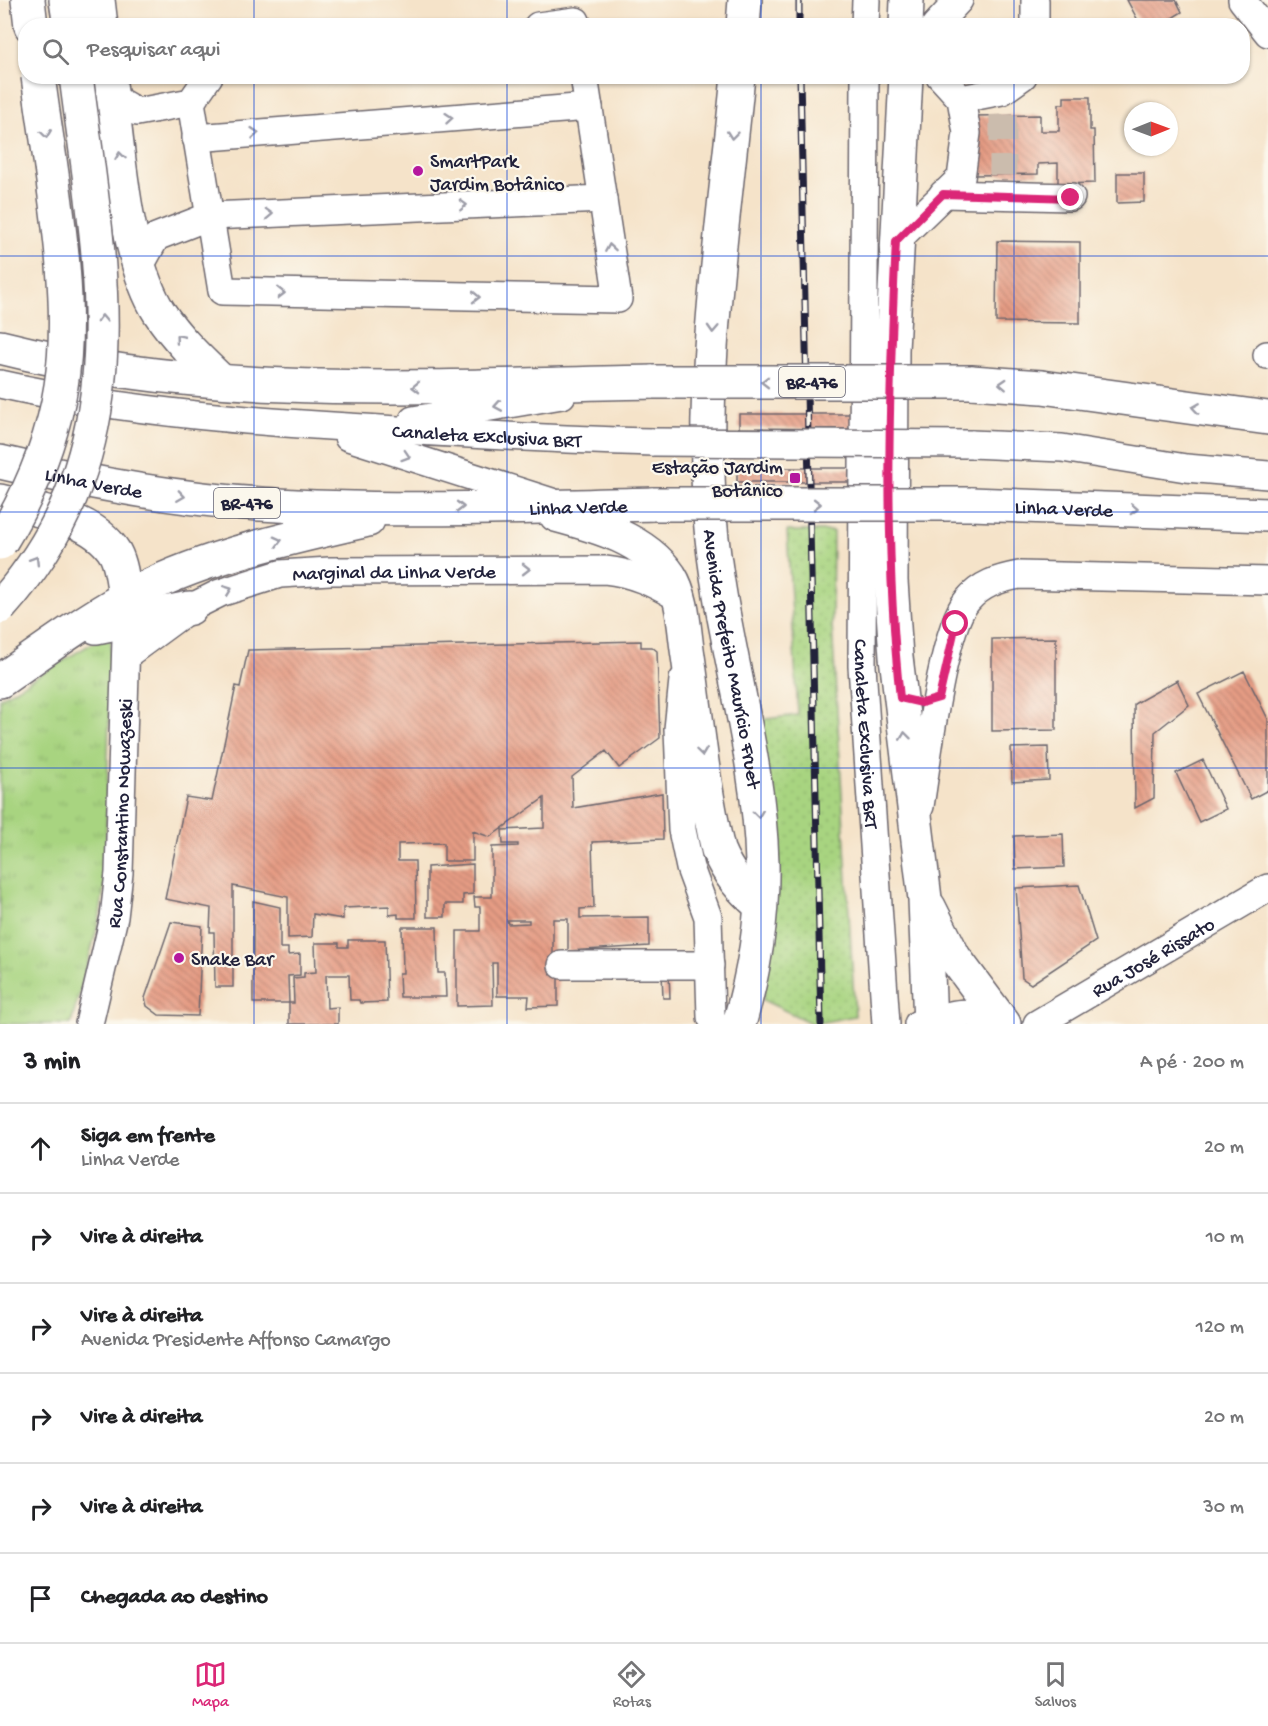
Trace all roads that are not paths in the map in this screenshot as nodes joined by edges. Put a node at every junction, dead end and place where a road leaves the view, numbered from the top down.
1 (28, 0) edge
2 (66, 0) edge
3 (98, 0) edge
4 (745, 0) edge
5 (866, 0) edge
6 (907, 0) edge
7 (959, 0) edge
8 (1035, 0) edge
9 (1242, 0) edge
10 (30, 18) edge
11 (69, 18) edge
12 (100, 18) edge
13 (744, 18) edge
14 (865, 18) edge
15 (906, 18) edge
16 (942, 18) edge
17 (1035, 18) edge
18 (1268, 33) edge
19 (39, 84) edge
20 (77, 84) edge
21 (203, 84) edge
22 (585, 84) edge
23 (737, 84) edge
24 (865, 84) edge
25 (908, 84) edge
26 (947, 84) edge
27 (110, 87) edge
28 (1009, 94) edge
29 (961, 99) junction
30 (190, 102) junction
31 (589, 106) junction
32 (196, 138) junction
33 (943, 194) junction
34 (1071, 198) dead end
35 (603, 199) junction
36 (210, 216) junction
37 (896, 241) junction
38 (140, 266) junction
39 (0, 347) edge
40 (220, 380) junction
41 (646, 382) junction
42 (0, 384) edge
43 (1263, 417) edge
44 (310, 425) junction
45 (365, 429) junction
46 (0, 462) edge
47 (1268, 475) edge
48 (0, 501) edge
49 (563, 506) junction
50 (422, 507) junction
51 (529, 507) junction
52 (1268, 515) edge
53 (0, 543) edge
54 (1268, 581) edge
55 (678, 597) junction
56 (0, 607) edge
57 (190, 608) junction
58 (126, 609) junction
59 (687, 649) junction
60 (126, 655) junction
61 (0, 681) edge
62 (900, 698) junction
63 (939, 698) junction
64 (916, 828) junction
65 (1268, 888) edge
66 (925, 899) junction
67 (760, 905) junction
68 (562, 965) dead end
69 (711, 965) junction
70 (926, 1023) edge
71 (89, 1024) edge
72 (715, 1024) edge
73 (739, 1024) edge
74 (886, 1024) edge
75 (1003, 1024) edge
76 (1037, 1024) edge

1 - 10 main road
2 - 11 main road
3 - 12 main road
4 - 13 main road
5 - 14 street
6 - 15 main road
7 - 16 street
8 - 17 street
9 - 18 street
19 -> 53 main road, bridge
56 -> 20 main road, bridge
21 - 30 street
22 - 31 street
23 -> 67 main road, Avenida Prefeito Maurício Fruet
24 - 74 street, Canaleta Exclusiva BRT
25 - 37 main road
26 - 29 street
27 - 30 street
38 -> 27 main road
28 - 29 street
29 - 33 street
30 - 32 street
32 -> 31 street
31 - 35 street
32 - 36 street
33 - 34 street
33 - 37 street
36 -> 35 street
36 -> 35 street
36 - 38 street
37 - 62 main road
40 -> 38 main road
39 - 40 main road, BR-476
41 -> 40 main road, BR-476
43 -> 41 main road, BR-476, bridge
41 -> 45 street, Canaleta Exclusiva BRT
42 - 44 street, Canaleta Exclusiva BRT
44 - 45 street, Canaleta Exclusiva BRT
44 -> 49 street, Canaleta Exclusiva BRT
45 - 47 street, Canaleta Exclusiva BRT, bridge
46 -> 50 main road, Linha Verde / BR-476
48 - 58 main road
49 - 51 main road, Linha Verde / BR-476
49 -> 52 main road, Linha Verde / BR-476, bridge
50 -> 51 main road, Linha Verde / BR-476
58 -> 50 main road
51 - 55 main road
54 - 63 street
57 -> 55 street, Marginal da Linha Verde
55 - 59 main road
57 - 58 main road
57 - 60 street, Marginal da Linha Verde
58 - 60 street, Rua Constantino Nowazeski
58 - 61 main road
59 -> 67 main road
59 - 69 street
60 - 71 street, Rua Constantino Nowazeski
62 - 63 street
64 -> 62 main road
63 - 64 street
64 - 66 main road
65 - 76 street, Rua José Rissato
66 - 70 main road
66 - 75 main road
67 - 73 main road, Avenida Prefeito Maurício Fruet
68 - 69 street
69 - 72 street
70 - 75 street

